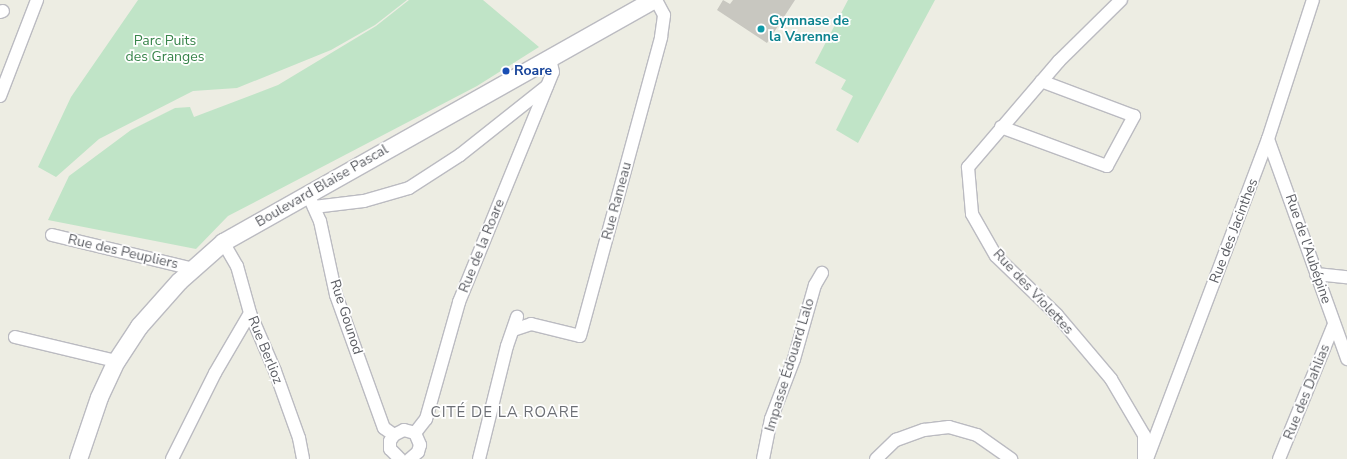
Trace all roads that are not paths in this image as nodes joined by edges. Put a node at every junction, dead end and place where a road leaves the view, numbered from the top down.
1 (37, 0) edge
2 (654, 0) edge
3 (1121, 0) edge
4 (1313, 0) edge
5 (550, 59) junction
6 (1041, 81) junction
7 (548, 85) junction
8 (0, 96) edge
9 (1001, 127) junction
10 (1268, 139) junction
11 (310, 201) junction
12 (52, 235) dead end
13 (223, 242) junction
14 (194, 269) junction
15 (822, 273) dead end
16 (1316, 274) junction
17 (1347, 277) edge
18 (250, 313) junction
19 (517, 317) dead end
20 (1334, 324) junction
21 (513, 330) junction
22 (15, 337) dead end
23 (1347, 359) edge
24 (116, 361) junction
25 (415, 433) junction
26 (394, 435) junction
27 (78, 459) edge
28 (172, 459) edge
29 (303, 459) edge
30 (400, 459) edge
31 (410, 459) edge
32 (479, 459) edge
33 (763, 459) edge
34 (876, 459) edge
35 (1011, 459) edge
36 (1146, 459) edge
37 (1279, 459) edge

1 - 8 street
2 - 5 main road, Boulevard Blaise Pascal
2 - 21 street, Rue Rameau
3 - 6 street, Rue des Violettes
4 - 10 street, Rue des Jacinthes
5 - 7 street, Rue de la Roare
5 - 11 main road, Boulevard Blaise Pascal
6 - 9 street, Rue des Violettes
6 - 9 street
7 - 11 street, Boulevard Blaise Pascal
7 - 25 street, Rue de la Roare
9 - 36 street, Rue des Violettes
10 - 16 street, Rue de l'Aubépine
10 - 36 street, Rue des Jacinthes
11 - 13 main road, Boulevard Blaise Pascal
11 - 26 street, Rue Gounod
12 - 14 street, Rue des Peupliers
13 - 14 main road, Boulevard Blaise Pascal
13 - 18 street, Rue Berlioz
14 - 24 main road, Boulevard Blaise Pascal
15 - 33 street, Impasse Édouard Lalo
16 - 17 street
16 - 20 street, Rue de l'Aubépine
18 - 28 street
18 - 29 street, Rue Berlioz
19 - 21 street
20 - 23 street, Rue de l'Aubépine
20 - 37 street, Rue des Dahlias
21 - 32 street
22 - 24 street
24 - 27 main road, Boulevard Blaise Pascal
25 - 26 street
25 - 31 street
26 - 30 street
34 - 35 street

